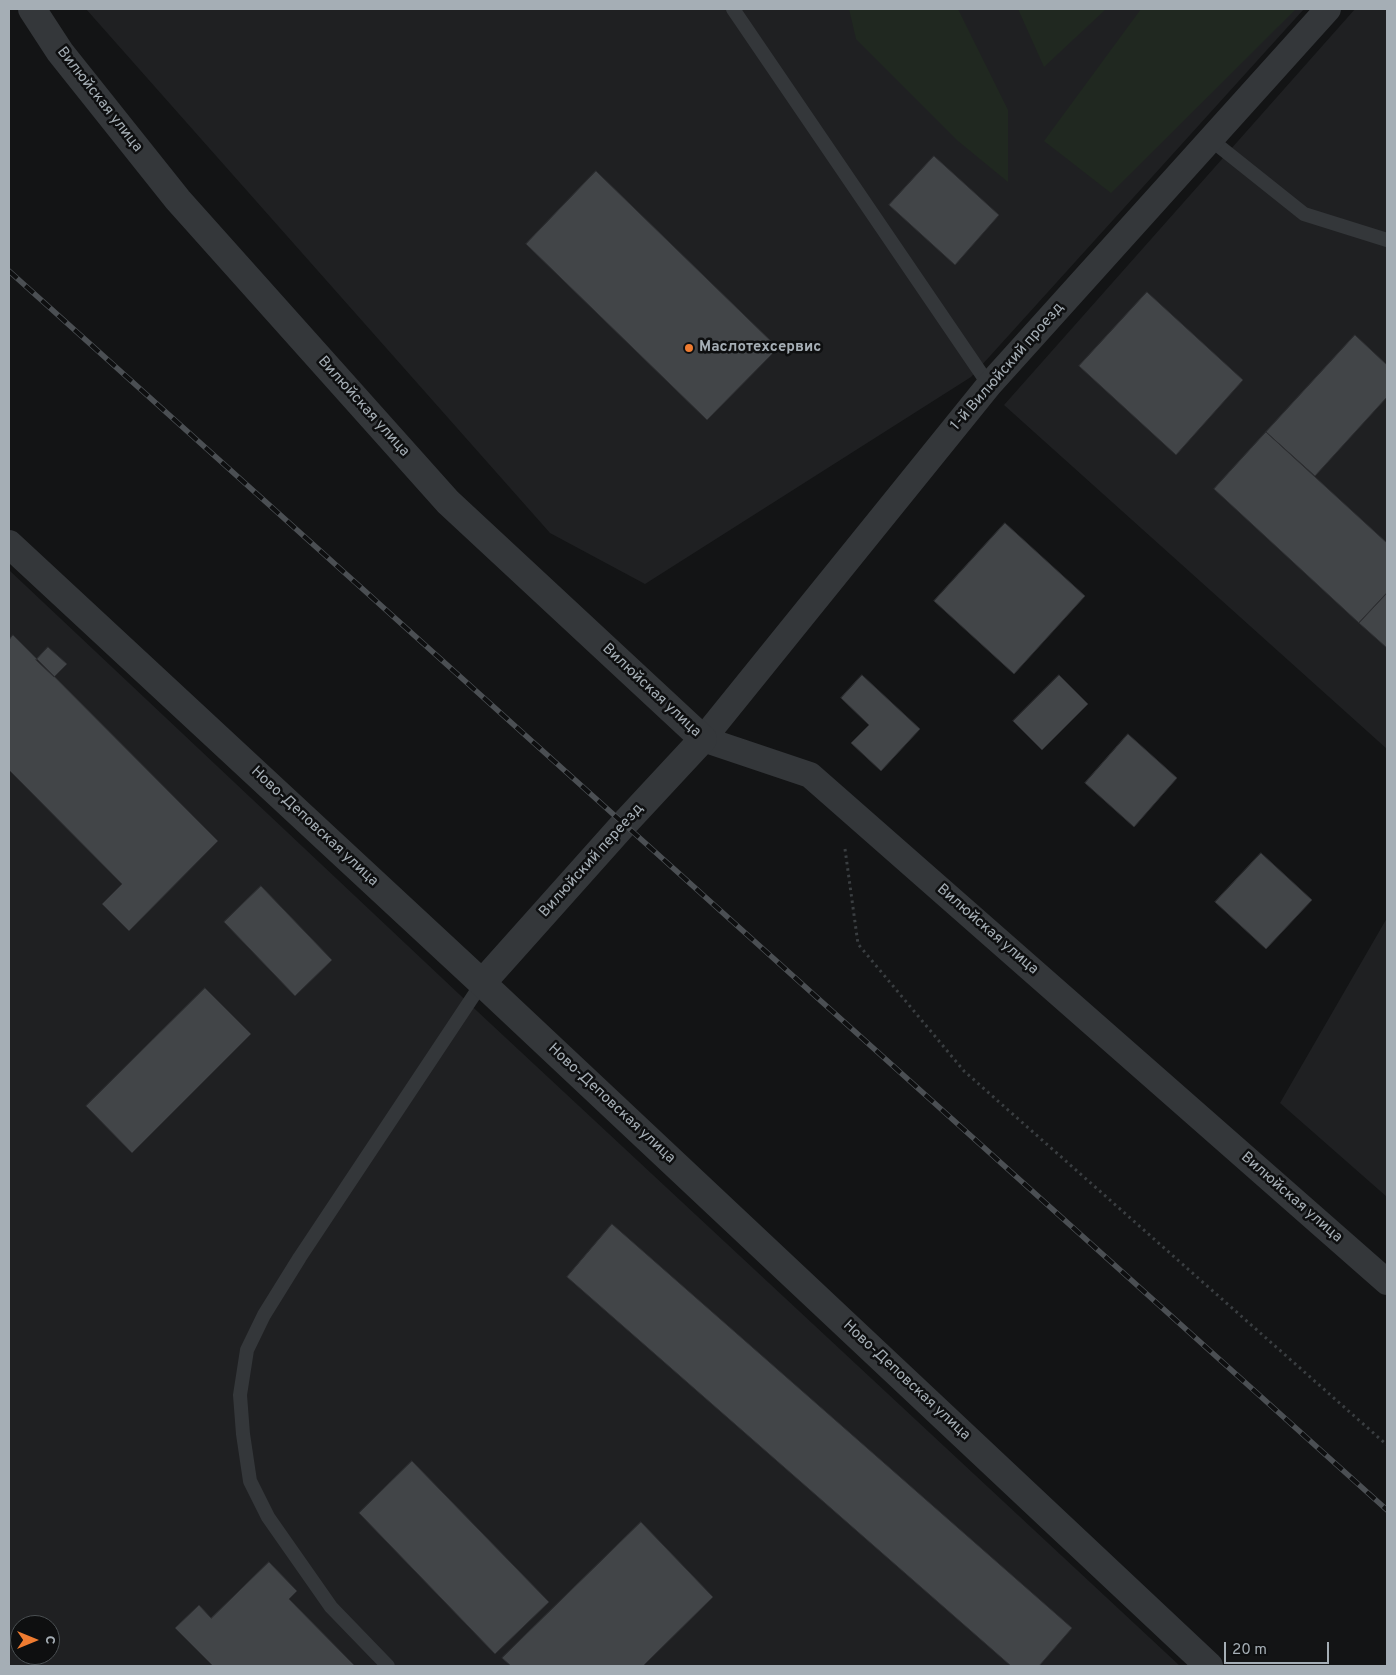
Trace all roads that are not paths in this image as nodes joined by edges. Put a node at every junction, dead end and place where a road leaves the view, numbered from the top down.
1 (32, 9) edge
2 (733, 9) edge
3 (1328, 9) edge
4 (1210, 140) junction
5 (1387, 240) edge
6 (990, 385) junction
7 (9, 544) edge
8 (703, 739) junction
9 (482, 983) junction
10 (1387, 1282) edge
11 (388, 1666) edge
12 (1209, 1666) edge

1 - 8 street, Вилюйская улица
2 - 6 lane
3 - 4 street, 1-й Вилюйский проезд
4 - 5 lane
4 - 6 street, 1-й Вилюйский проезд
6 - 8 street, 1-й Вилюйский проезд
7 - 9 street, Ново-Деповская улица
8 - 9 street, Вилюйский переезд
8 - 10 street, Вилюйская улица
9 - 11 lane
9 - 12 street, Ново-Деповская улица

